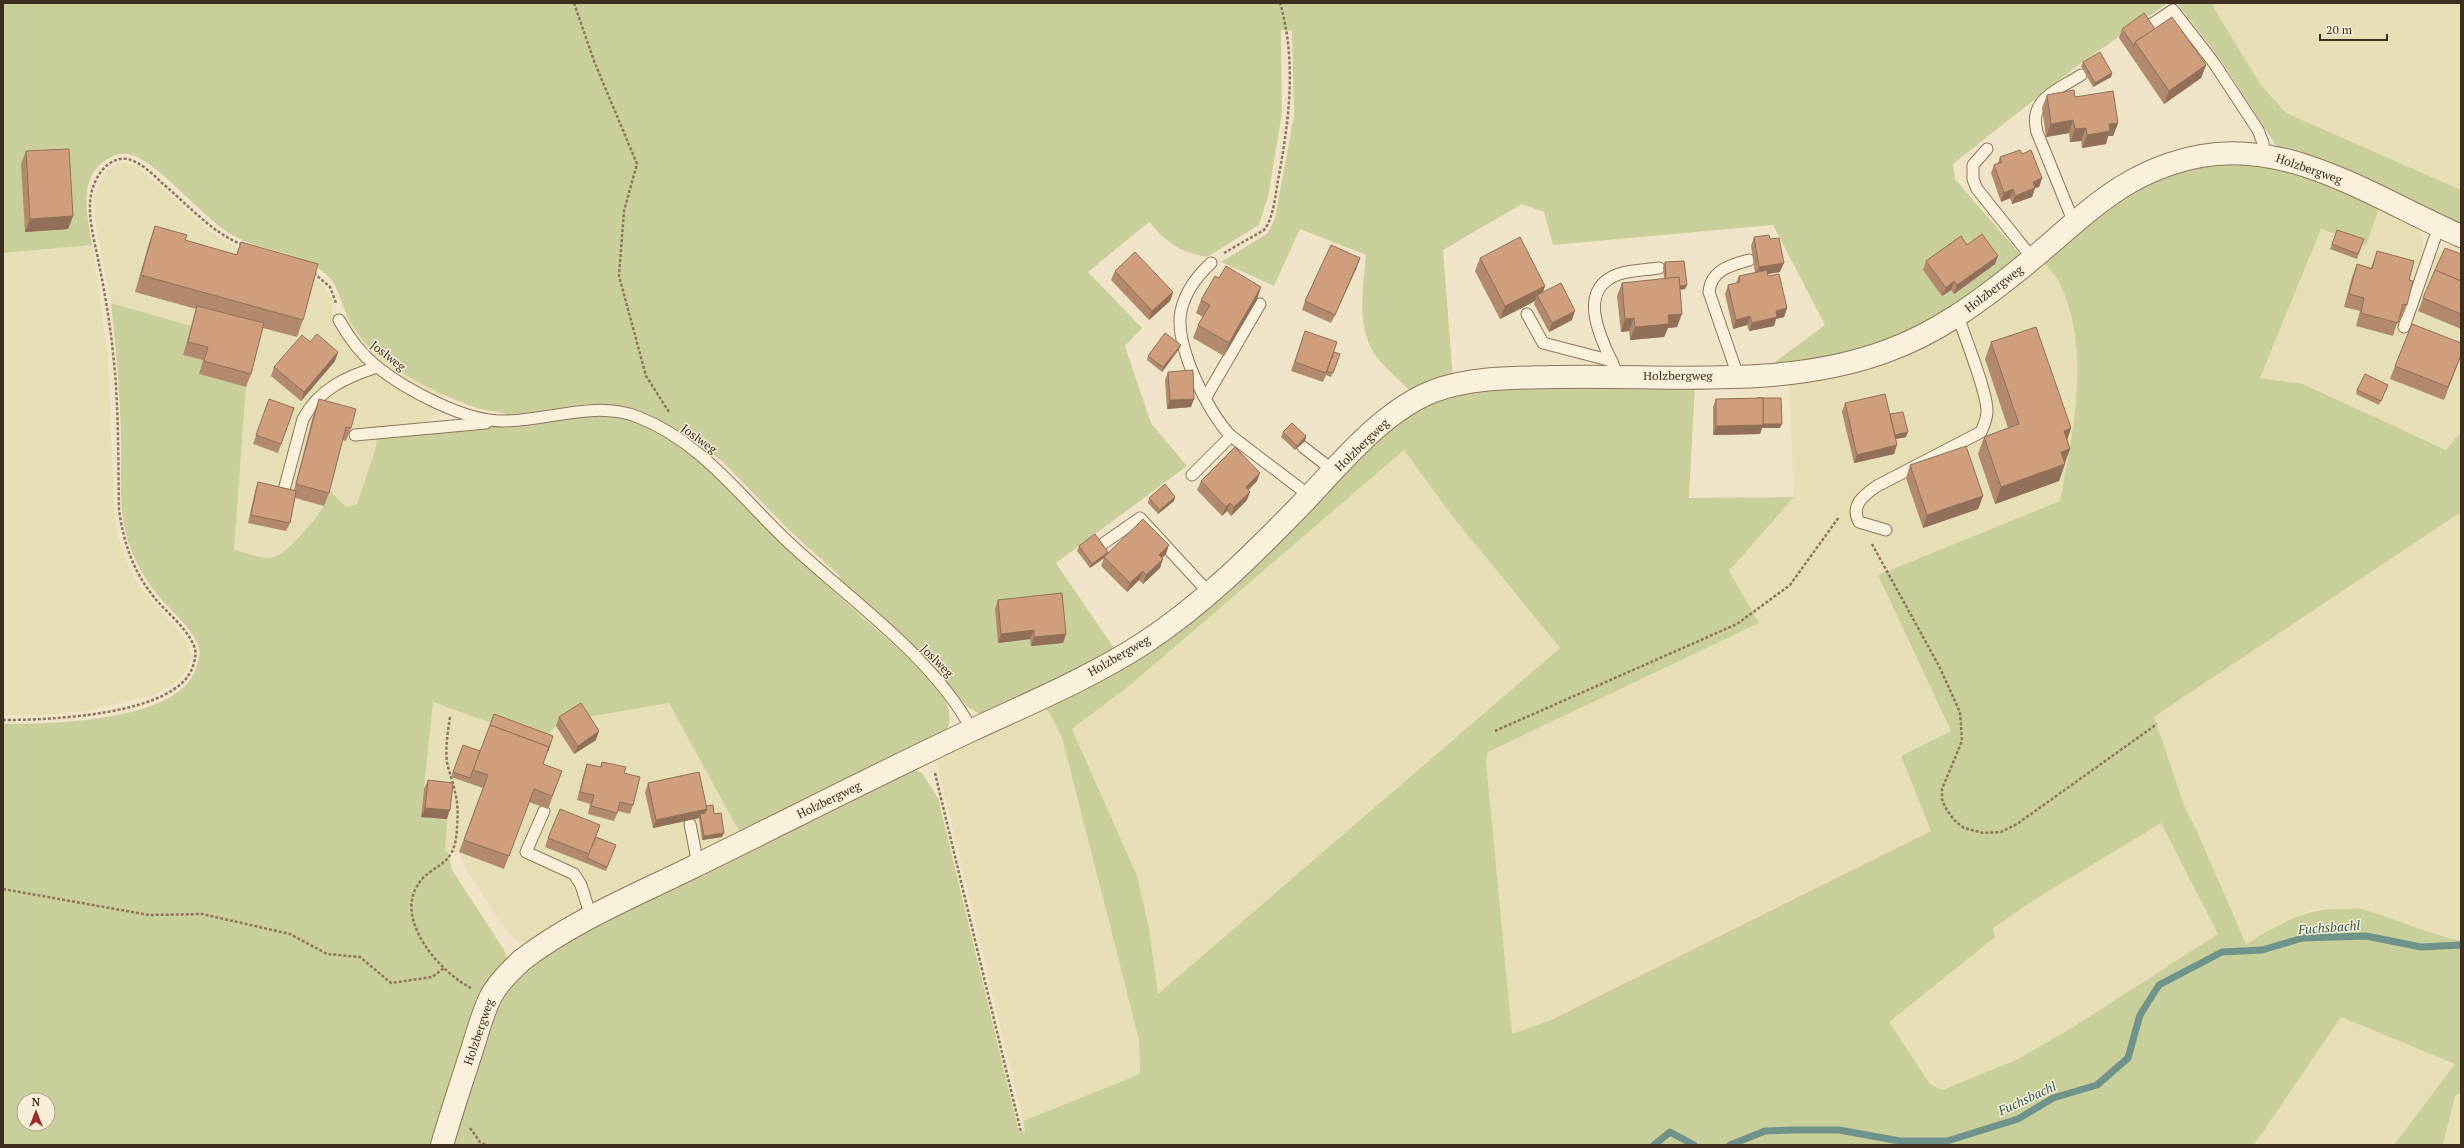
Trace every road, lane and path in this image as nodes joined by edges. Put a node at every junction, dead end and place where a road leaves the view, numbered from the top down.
1 (574, 3) edge
2 (1280, 3) edge
3 (2149, 26) edge
4 (2081, 75) dead end
5 (1987, 149) dead end
6 (2263, 154) junction
7 (2074, 223) junction
8 (2439, 226) junction
9 (2461, 236) edge
10 (245, 246) edge
11 (2032, 258) junction
12 (1749, 260) dead end
13 (1211, 263) joint
14 (1659, 268) dead end
15 (311, 270) edge
16 (1260, 304) edge
17 (1527, 314) dead end
18 (1958, 316) junction
19 (339, 320) joint
20 (2404, 327) dead end
21 (377, 367) junction
22 (1615, 368) junction
23 (1738, 376) junction
24 (1206, 397) junction
25 (672, 416) dead end
26 (503, 422) junction
27 (355, 435) edge
28 (1231, 436) junction
29 (1303, 447) edge
30 (1334, 471) junction
31 (1192, 475) dead end
32 (284, 490) edge
33 (1310, 496) junction
34 (1863, 496) junction
35 (1859, 522) junction
36 (1886, 530) dead end
37 (1104, 543) dead end
38 (1210, 594) junction
39 (450, 717) dead end
40 (3, 720) edge
41 (2157, 724) dead end
42 (972, 730) junction
43 (1495, 731) dead end
44 (929, 751) junction
45 (544, 811) dead end
46 (690, 824) edge
47 (698, 865) junction
48 (3, 889) edge
49 (591, 917) junction
50 (444, 968) junction
51 (492, 994) junction
52 (1021, 1132) dead end
53 (442, 1145) edge

1 - 25 path
2 - 13 path
3 - 6 lane
4 - 7 lane
5 - 11 lane
6 - 7 street, Holzbergweg
6 - 8 street, Holzbergweg
7 - 11 street, Holzbergweg
8 - 9 street, Holzbergweg
8 - 20 lane
10 - 40 path
11 - 18 street, Holzbergweg
12 - 23 lane
13 - 24 lane
14 - 22 lane
15 - 19 path
16 - 24 lane
17 - 22 lane
18 - 23 street, Holzbergweg
18 - 34 lane
19 - 21 lane, Joslweg
21 - 26 lane, Joslweg
21 - 32 lane
22 - 23 street, Holzbergweg
22 - 30 street, Holzbergweg
24 - 28 lane
26 - 27 lane
26 - 42 lane, Joslweg
28 - 31 lane
28 - 33 lane
29 - 30 lane
30 - 33 street, Holzbergweg
33 - 38 street, Holzbergweg
34 - 35 lane
34 - 43 path
35 - 36 lane
35 - 41 path
37 - 38 lane
38 - 42 street, Holzbergweg
39 - 50 path
42 - 44 street, Holzbergweg
44 - 47 street, Holzbergweg
44 - 52 path
45 - 49 lane
46 - 47 lane
47 - 49 street, Holzbergweg
48 - 50 path
49 - 51 street, Holzbergweg
50 - 51 path
51 - 53 street, Holzbergweg

